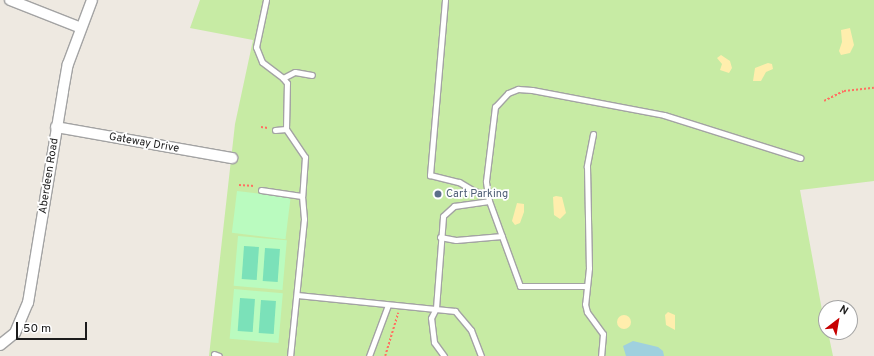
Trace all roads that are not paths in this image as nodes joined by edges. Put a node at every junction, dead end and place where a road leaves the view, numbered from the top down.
1 (10, 0) edge
2 (92, 0) edge
3 (266, 0) edge
4 (445, 0) edge
5 (81, 28) junction
6 (312, 75) dead end
7 (283, 78) junction
8 (56, 127) junction
9 (286, 129) junction
10 (275, 130) dead end
11 (593, 134) dead end
12 (232, 158) dead end
13 (800, 158) dead end
14 (261, 190) road end
15 (488, 195) junction
16 (302, 196) junction
17 (489, 201) junction
18 (502, 236) junction
19 (440, 237) junction
20 (586, 286) junction
21 (297, 294) junction
22 (388, 305) junction
23 (436, 308) junction
24 (0, 345) edge
25 (290, 356) edge
26 (369, 356) edge
27 (444, 356) edge
28 (481, 356) edge
29 (600, 356) edge

1 - 5 street
2 - 5 street, Aberdeen Road
3 - 7 lane
4 - 15 lane
5 - 8 street, Aberdeen Road
6 - 7 lane
7 - 9 lane
8 - 12 street, Gateway Drive
8 - 24 street, Aberdeen Road
9 - 10 lane
9 - 16 lane
11 - 20 lane
13 - 15 lane
14 - 16 lane
15 - 17 lane
16 - 21 lane
17 - 18 lane
17 - 19 lane
18 - 19 lane
18 - 20 lane
19 - 23 lane
20 - 29 lane
21 - 22 lane
21 - 25 lane
22 - 23 lane
22 - 26 lane
23 - 27 lane
23 - 28 lane

